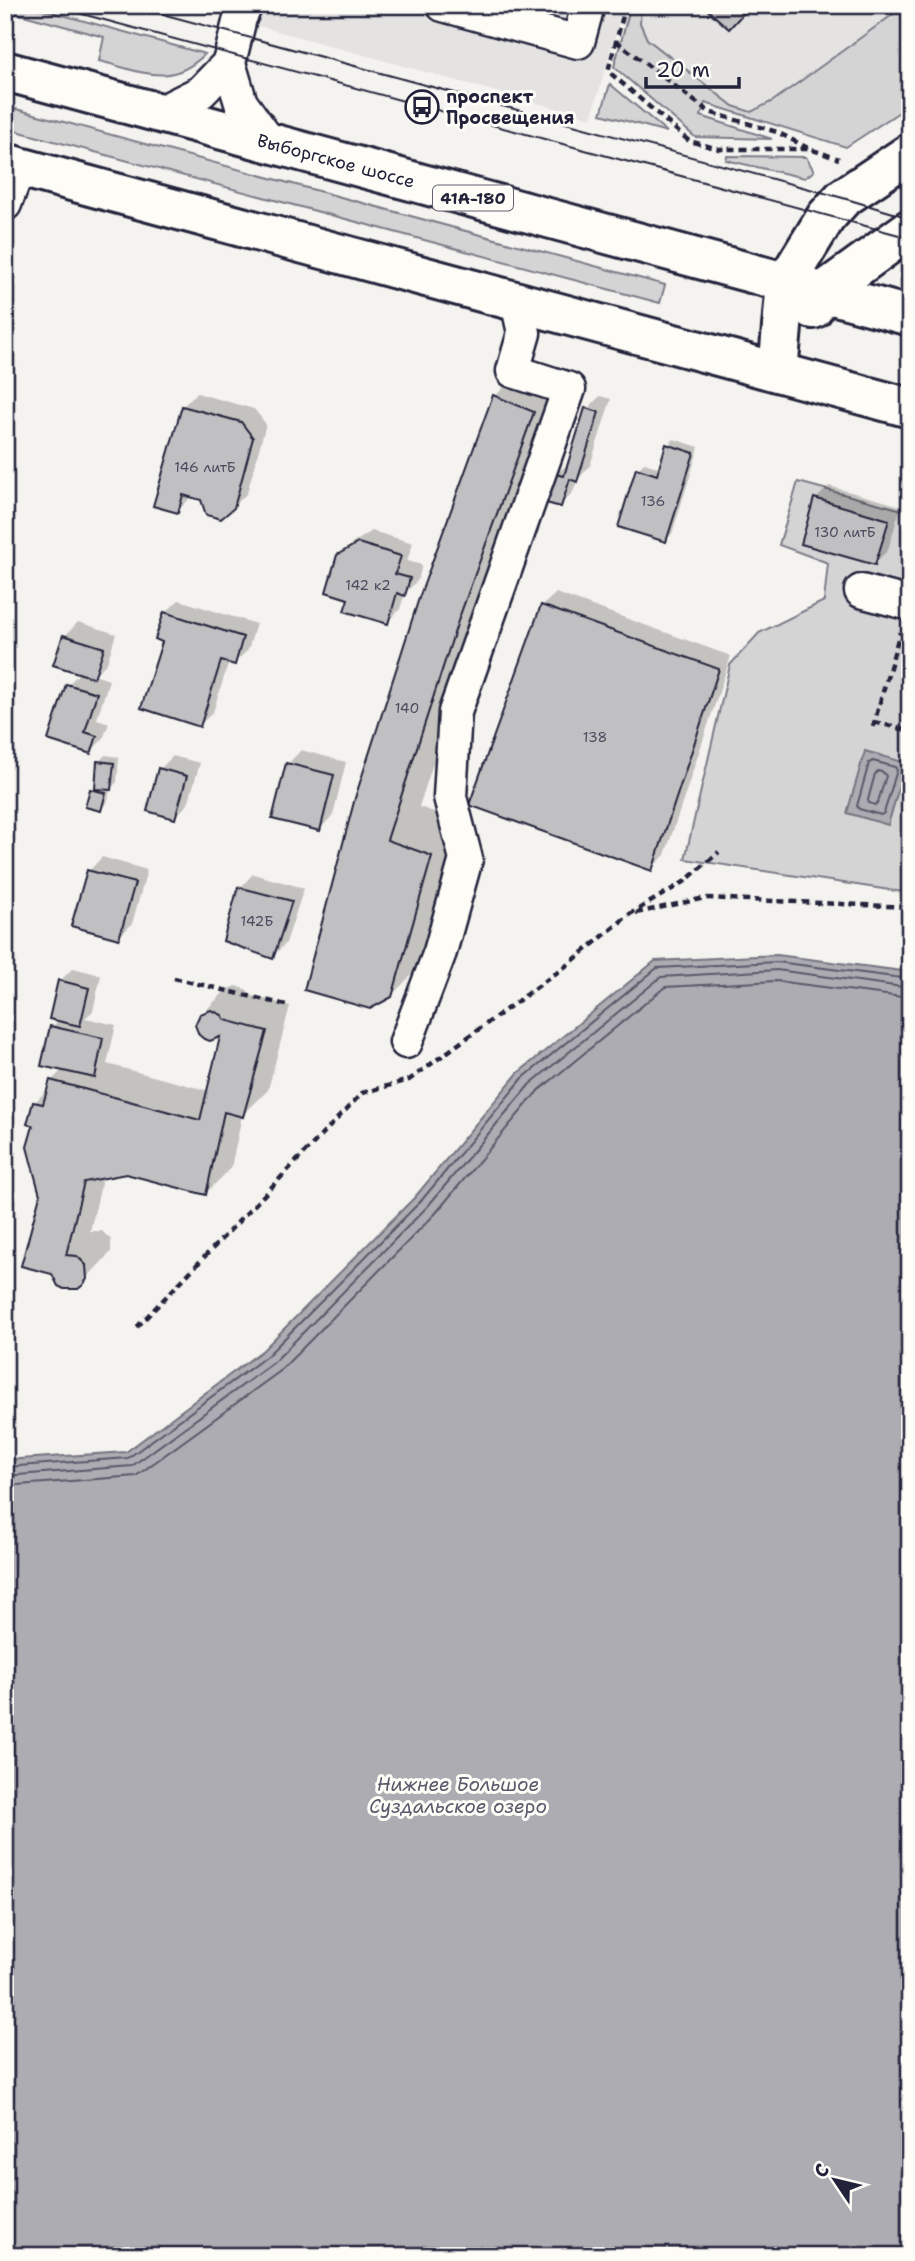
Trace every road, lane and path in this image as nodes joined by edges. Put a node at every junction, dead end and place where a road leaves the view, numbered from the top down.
1 (443, 5) edge
2 (588, 5) edge
3 (626, 5) edge
4 (241, 10) edge
5 (616, 41) junction
6 (229, 63) junction
7 (5, 71) edge
8 (159, 113) junction
9 (270, 143) junction
10 (810, 149) junction
11 (910, 153) edge
12 (839, 159) dead end
13 (12, 165) edge
14 (5, 204) edge
15 (910, 229) edge
16 (786, 282) junction
17 (823, 292) junction
18 (517, 301) junction
19 (910, 316) edge
20 (778, 372) junction
21 (910, 408) edge
22 (861, 591) dead end
23 (906, 612) edge
24 (910, 731) edge
25 (719, 852) dead end
26 (910, 907) edge
27 (630, 914) junction
28 (174, 978) dead end
29 (286, 1005) dead end
30 (406, 1042) dead end
31 (137, 1327) dead end

1 - 2 lane
3 - 5 path
4 - 6 lane
5 - 10 path
5 - 10 path
6 - 8 lane
6 - 9 lane
7 - 8 main road, Выборгское шоссе / 41А-180
8 - 9 main road, Выборгское шоссе / 41А-180
9 - 16 main road, Выборгское шоссе / 41А-180
10 - 12 path
11 - 16 main road
13 - 14 lane
13 - 18 main road
15 - 17 main road
16 - 17 main road, Выборгское шоссе / 41А-180
16 - 20 main road
17 - 19 main road, Выборгское шоссе / 41А-180
17 - 20 main road
18 - 20 main road
18 - 30 lane
20 - 21 main road
22 - 23 lane
23 - 24 path
25 - 27 path
26 - 27 path
27 - 31 path
28 - 29 path

